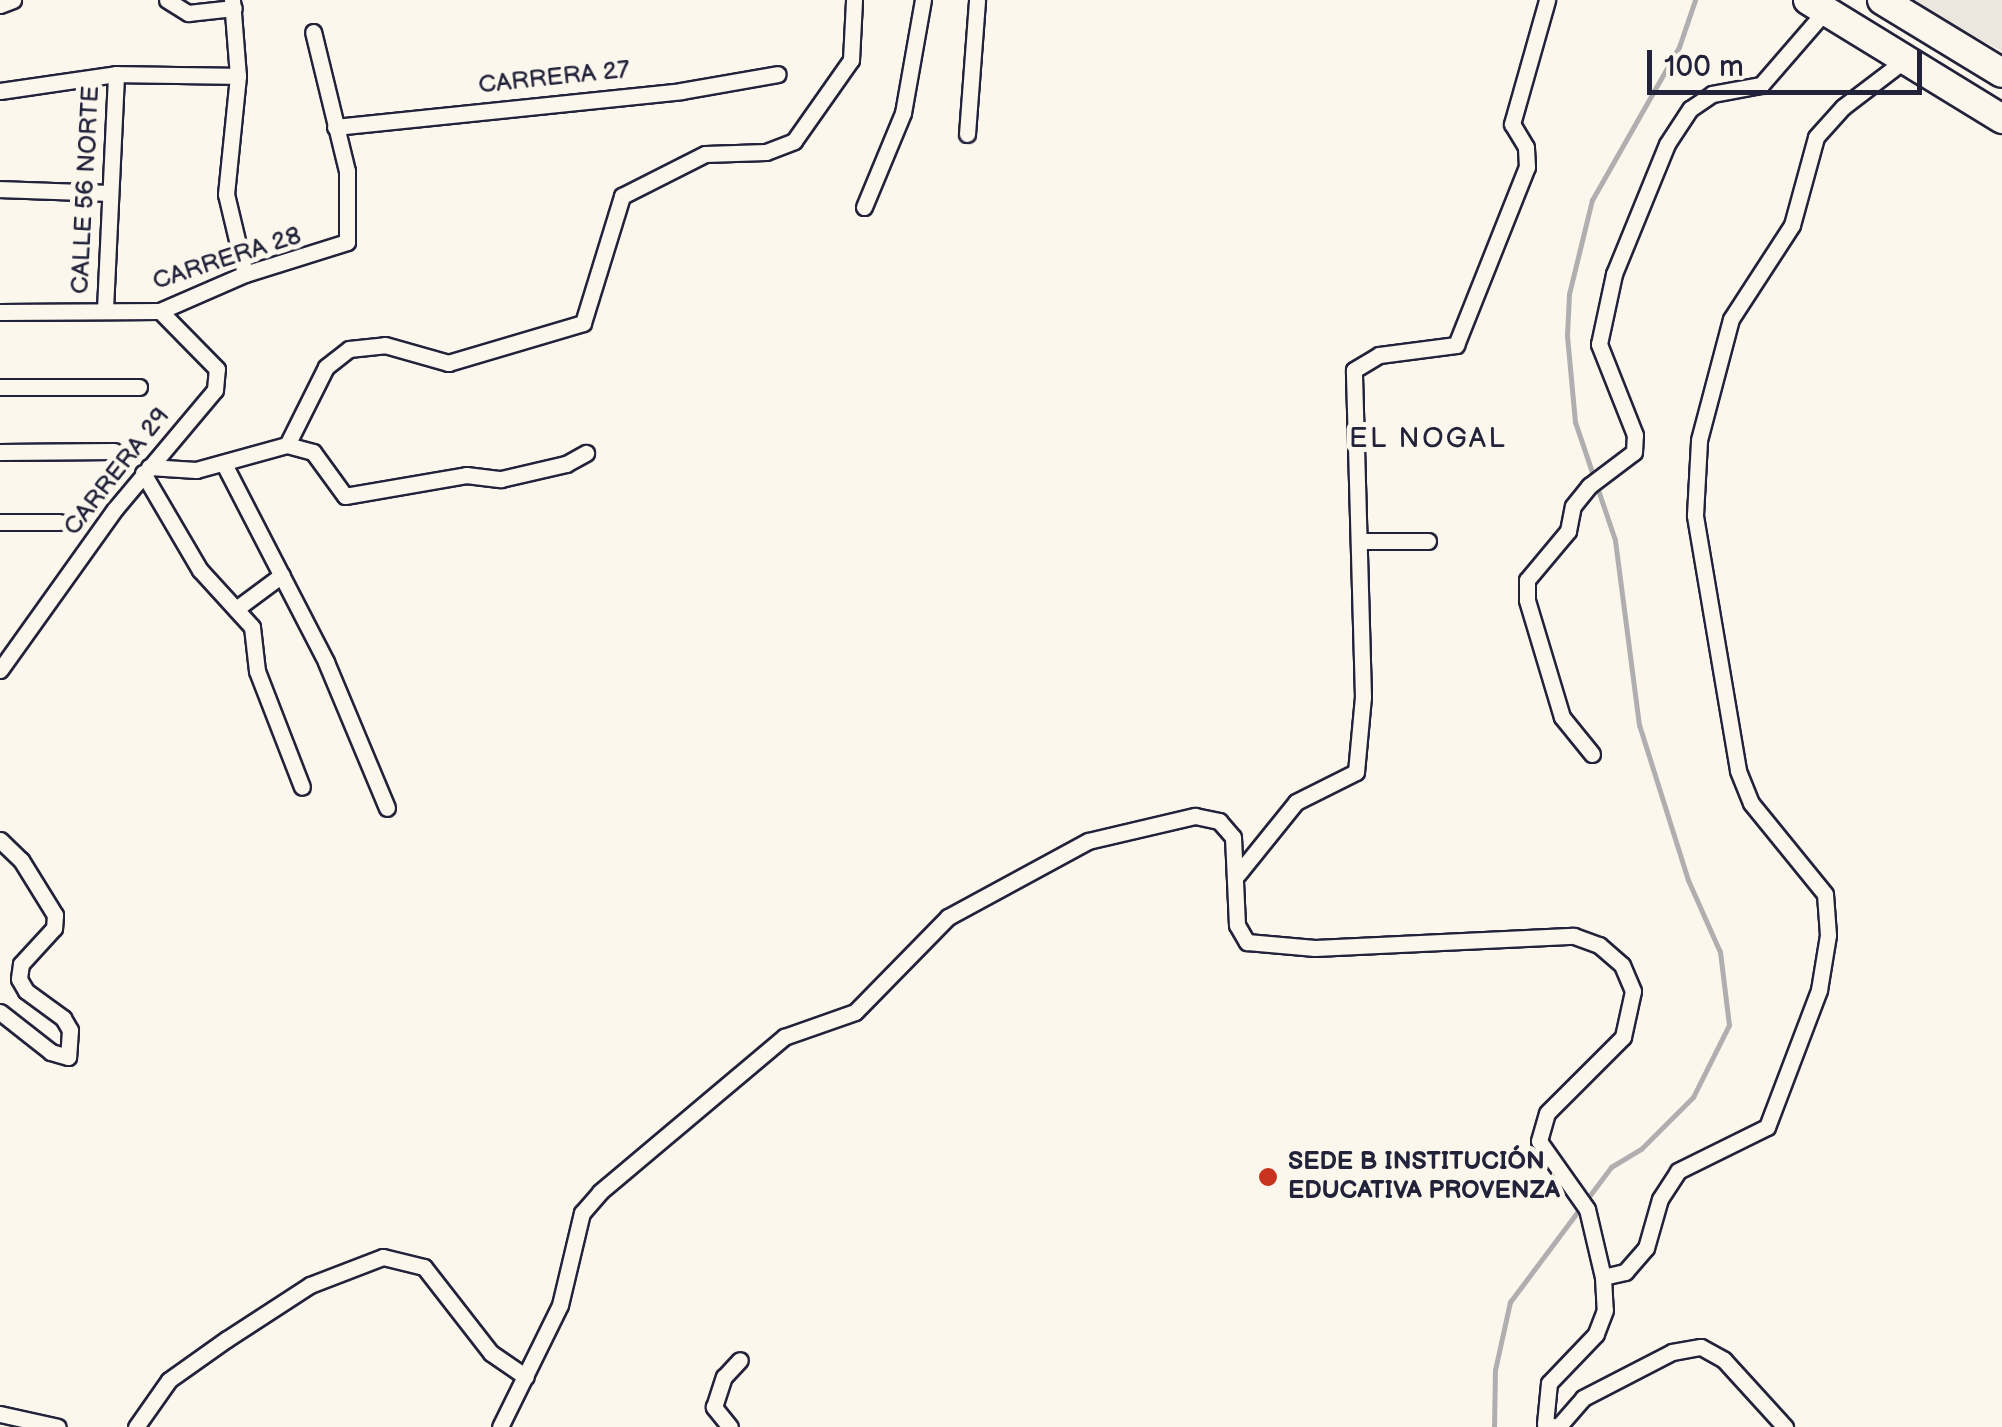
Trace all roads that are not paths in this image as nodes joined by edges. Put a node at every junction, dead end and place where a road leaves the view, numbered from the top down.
1 (13, 0) edge
2 (166, 0) edge
3 (854, 0) edge
4 (923, 0) edge
5 (977, 0) edge
6 (1547, 0) edge
7 (1882, 0) edge
8 (233, 4) edge
9 (0, 5) edge
10 (1817, 5) edge
11 (313, 32) dead end
12 (1907, 58) junction
13 (2002, 73) edge
14 (116, 74) junction
15 (778, 74) dead end
16 (238, 76) junction
17 (0, 91) edge
18 (2002, 119) edge
19 (335, 127) junction
20 (968, 134) dead end
21 (0, 189) edge
22 (110, 193) junction
23 (864, 208) dead end
24 (245, 274) junction
25 (105, 309) junction
26 (160, 311) junction
27 (0, 312) edge
28 (0, 386) edge
29 (139, 387) dead end
30 (286, 445) junction
31 (114, 451) dead end
32 (0, 452) edge
33 (586, 453) dead end
34 (224, 464) junction
35 (146, 470) junction
36 (0, 522) edge
37 (59, 522) dead end
38 (1360, 541) junction
39 (1428, 541) dead end
40 (282, 575) junction
41 (236, 608) junction
42 (0, 670) edge
43 (1592, 754) dead end
44 (302, 787) dead end
45 (387, 808) dead end
46 (0, 840) edge
47 (1238, 874) junction
48 (0, 1012) edge
49 (1603, 1277) junction
50 (740, 1360) dead end
51 (526, 1378) junction
52 (0, 1414) edge
53 (58, 1427) edge
54 (136, 1427) edge
55 (500, 1427) edge
56 (730, 1427) edge
57 (1557, 1427) edge
58 (1785, 1427) edge

1 - 9 street
2 - 8 street
3 - 30 street
4 - 23 street
5 - 20 street
6 - 38 street
7 - 13 highway
8 - 16 street
10 - 12 highway
10 - 43 street
11 - 19 street
12 - 18 highway
12 - 49 street
14 - 16 street
14 - 17 street
14 - 22 street, CALLE 56 NORTE
15 - 19 street, CARRERA 27
16 - 24 street
19 - 24 street, CARRERA 28
21 - 22 street
22 - 25 street, CALLE 56 NORTE
24 - 26 street, CARRERA 28
25 - 26 street, CARRERA 28
25 - 27 street, CARRERA 28
26 - 35 street, CARRERA 29
28 - 29 street
30 - 33 street
30 - 34 street
31 - 32 street
34 - 35 street
34 - 40 street
35 - 41 street
35 - 42 street, CARRERA 29
36 - 37 street
38 - 39 street
38 - 47 street
40 - 41 street
40 - 45 street
41 - 44 street
46 - 48 street
47 - 49 street
47 - 51 street
49 - 57 street
50 - 56 street
51 - 54 street
51 - 55 street
52 - 53 street
57 - 58 street

